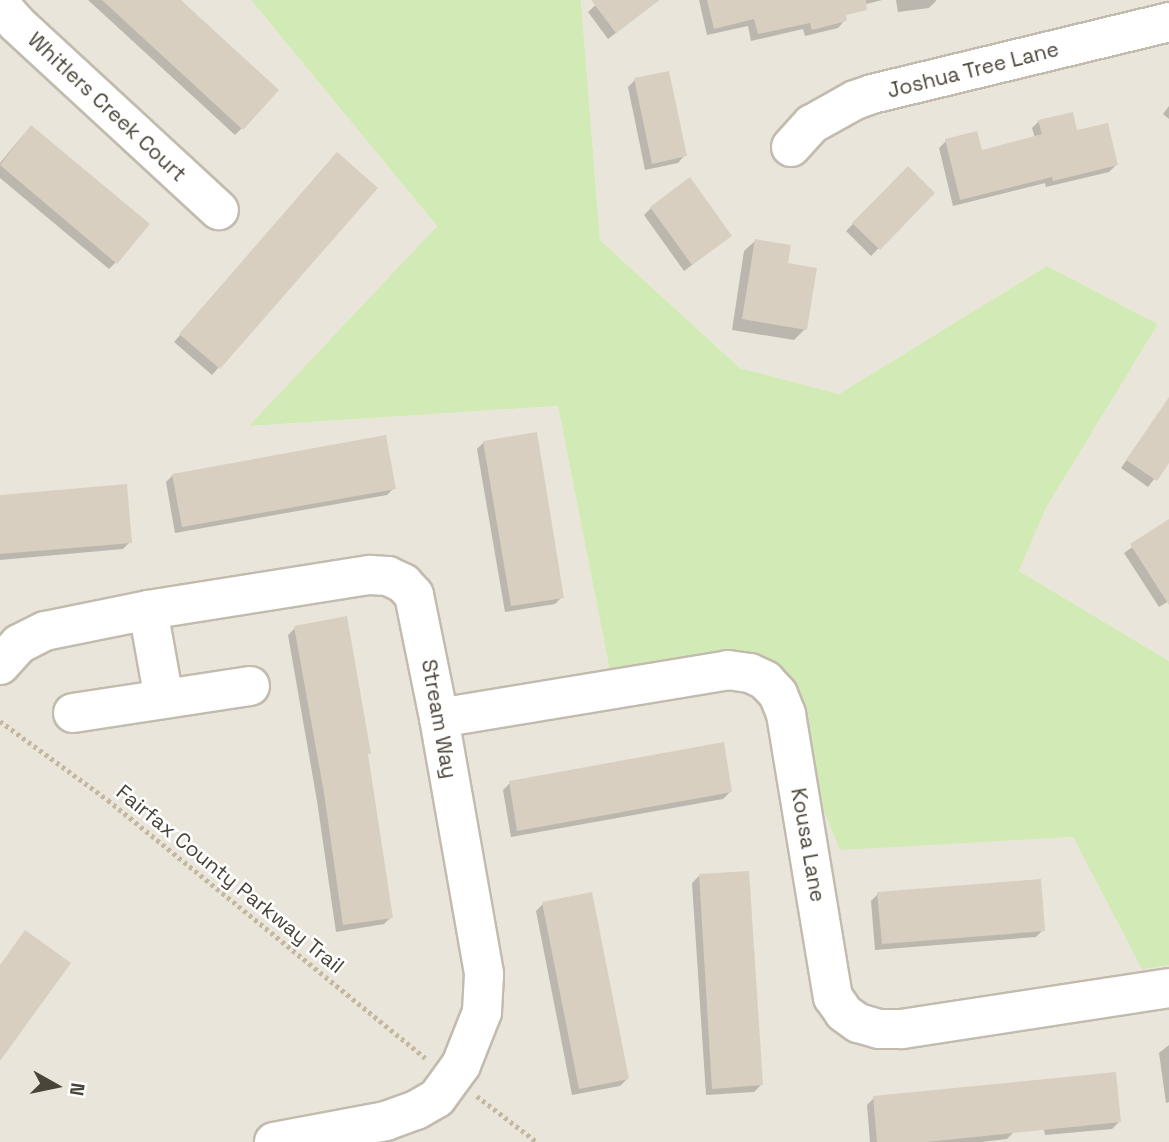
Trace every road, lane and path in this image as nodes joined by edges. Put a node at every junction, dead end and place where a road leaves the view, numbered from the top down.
1 (2, 0) edge
2 (1169, 22) edge
3 (791, 147) dead end
4 (219, 210) dead end
5 (148, 610) junction
6 (0, 665) edge
7 (250, 686) dead end
8 (164, 699) junction
9 (73, 713) dead end
10 (439, 718) junction
11 (0, 721) edge
12 (1169, 988) edge
13 (426, 1059) dead end
14 (470, 1090) dead end
15 (274, 1142) edge
16 (537, 1142) edge

1 - 4 street, Whitlers Creek Court
2 - 3 street, Joshua Tree Lane
5 - 6 street, Stream Way
5 - 8 street
5 - 10 street, Stream Way
7 - 8 street
8 - 9 street
10 - 12 street, Kousa Lane
10 - 15 street, Stream Way
11 - 13 path, Fairfax County Parkway Trail
14 - 16 path

